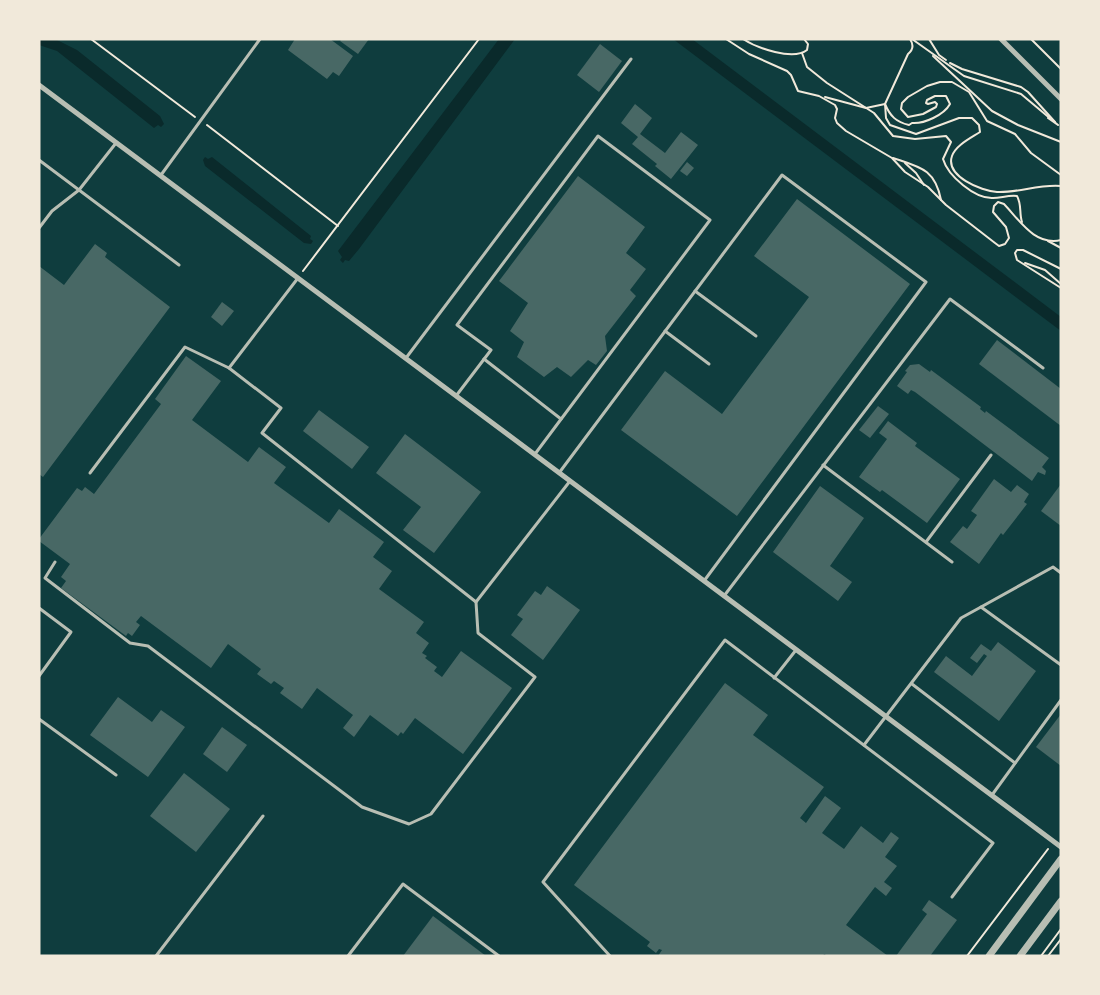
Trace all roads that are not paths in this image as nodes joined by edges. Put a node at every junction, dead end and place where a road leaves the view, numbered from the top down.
1 (261, 39) edge
2 (1001, 39) edge
3 (631, 59) dead end
4 (39, 85) edge
5 (1061, 99) edge
6 (117, 142) junction
7 (39, 160) edge
8 (161, 175) junction
9 (79, 190) junction
10 (39, 228) edge
11 (179, 265) dead end
12 (298, 278) junction
13 (695, 291) junction
14 (665, 331) junction
15 (756, 336) dead end
16 (406, 358) junction
17 (484, 359) junction
18 (709, 364) dead end
19 (228, 368) junction
20 (1043, 368) dead end
21 (456, 396) junction
22 (561, 419) junction
23 (535, 454) junction
24 (992, 455) dead end
25 (823, 465) junction
26 (90, 473) dead end
27 (560, 473) junction
28 (570, 481) junction
29 (926, 542) junction
30 (56, 562) dead end
31 (952, 562) dead end
32 (1061, 573) edge
33 (704, 581) junction
34 (724, 596) junction
35 (476, 602) junction
36 (981, 607) junction
37 (39, 608) edge
38 (796, 650) junction
39 (1061, 665) edge
40 (39, 676) edge
41 (774, 678) junction
42 (912, 684) junction
43 (1061, 700) edge
44 (886, 717) junction
45 (39, 719) edge
46 (864, 745) junction
47 (1015, 763) junction
48 (116, 775) dead end
49 (992, 795) junction
50 (263, 816) dead end
51 (1061, 847) edge
52 (1061, 859) edge
53 (952, 897) dead end
54 (1061, 901) edge
55 (156, 956) edge
56 (348, 956) edge
57 (499, 956) edge
58 (610, 956) edge
59 (989, 956) edge
60 (1020, 956) edge

1 - 8 lane
2 - 5 street
3 - 16 lane
4 - 6 street
6 - 8 street
6 - 9 lane
7 - 9 lane
8 - 12 street
9 - 10 lane
9 - 11 lane
12 - 16 street
12 - 19 lane
13 - 14 lane
13 - 15 lane
13 - 33 lane
14 - 18 lane
14 - 27 lane
16 - 21 street
17 - 21 lane
17 - 22 lane
17 - 22 lane
19 - 26 lane
19 - 35 lane
20 - 25 lane
21 - 23 street
22 - 23 lane
23 - 27 street
24 - 29 lane
25 - 29 lane
25 - 34 lane
27 - 28 street
28 - 33 street
28 - 35 lane
29 - 31 lane
30 - 35 lane
32 - 36 lane
33 - 34 street
34 - 38 street
36 - 39 lane
36 - 42 lane
37 - 40 lane
38 - 41 lane
38 - 44 street
41 - 46 lane
41 - 58 lane
42 - 44 lane
42 - 47 lane
43 - 47 lane
44 - 46 lane
44 - 49 street
45 - 48 lane
46 - 53 lane
47 - 49 lane
49 - 51 street
50 - 55 lane
52 - 59 street
54 - 60 street
56 - 57 lane

